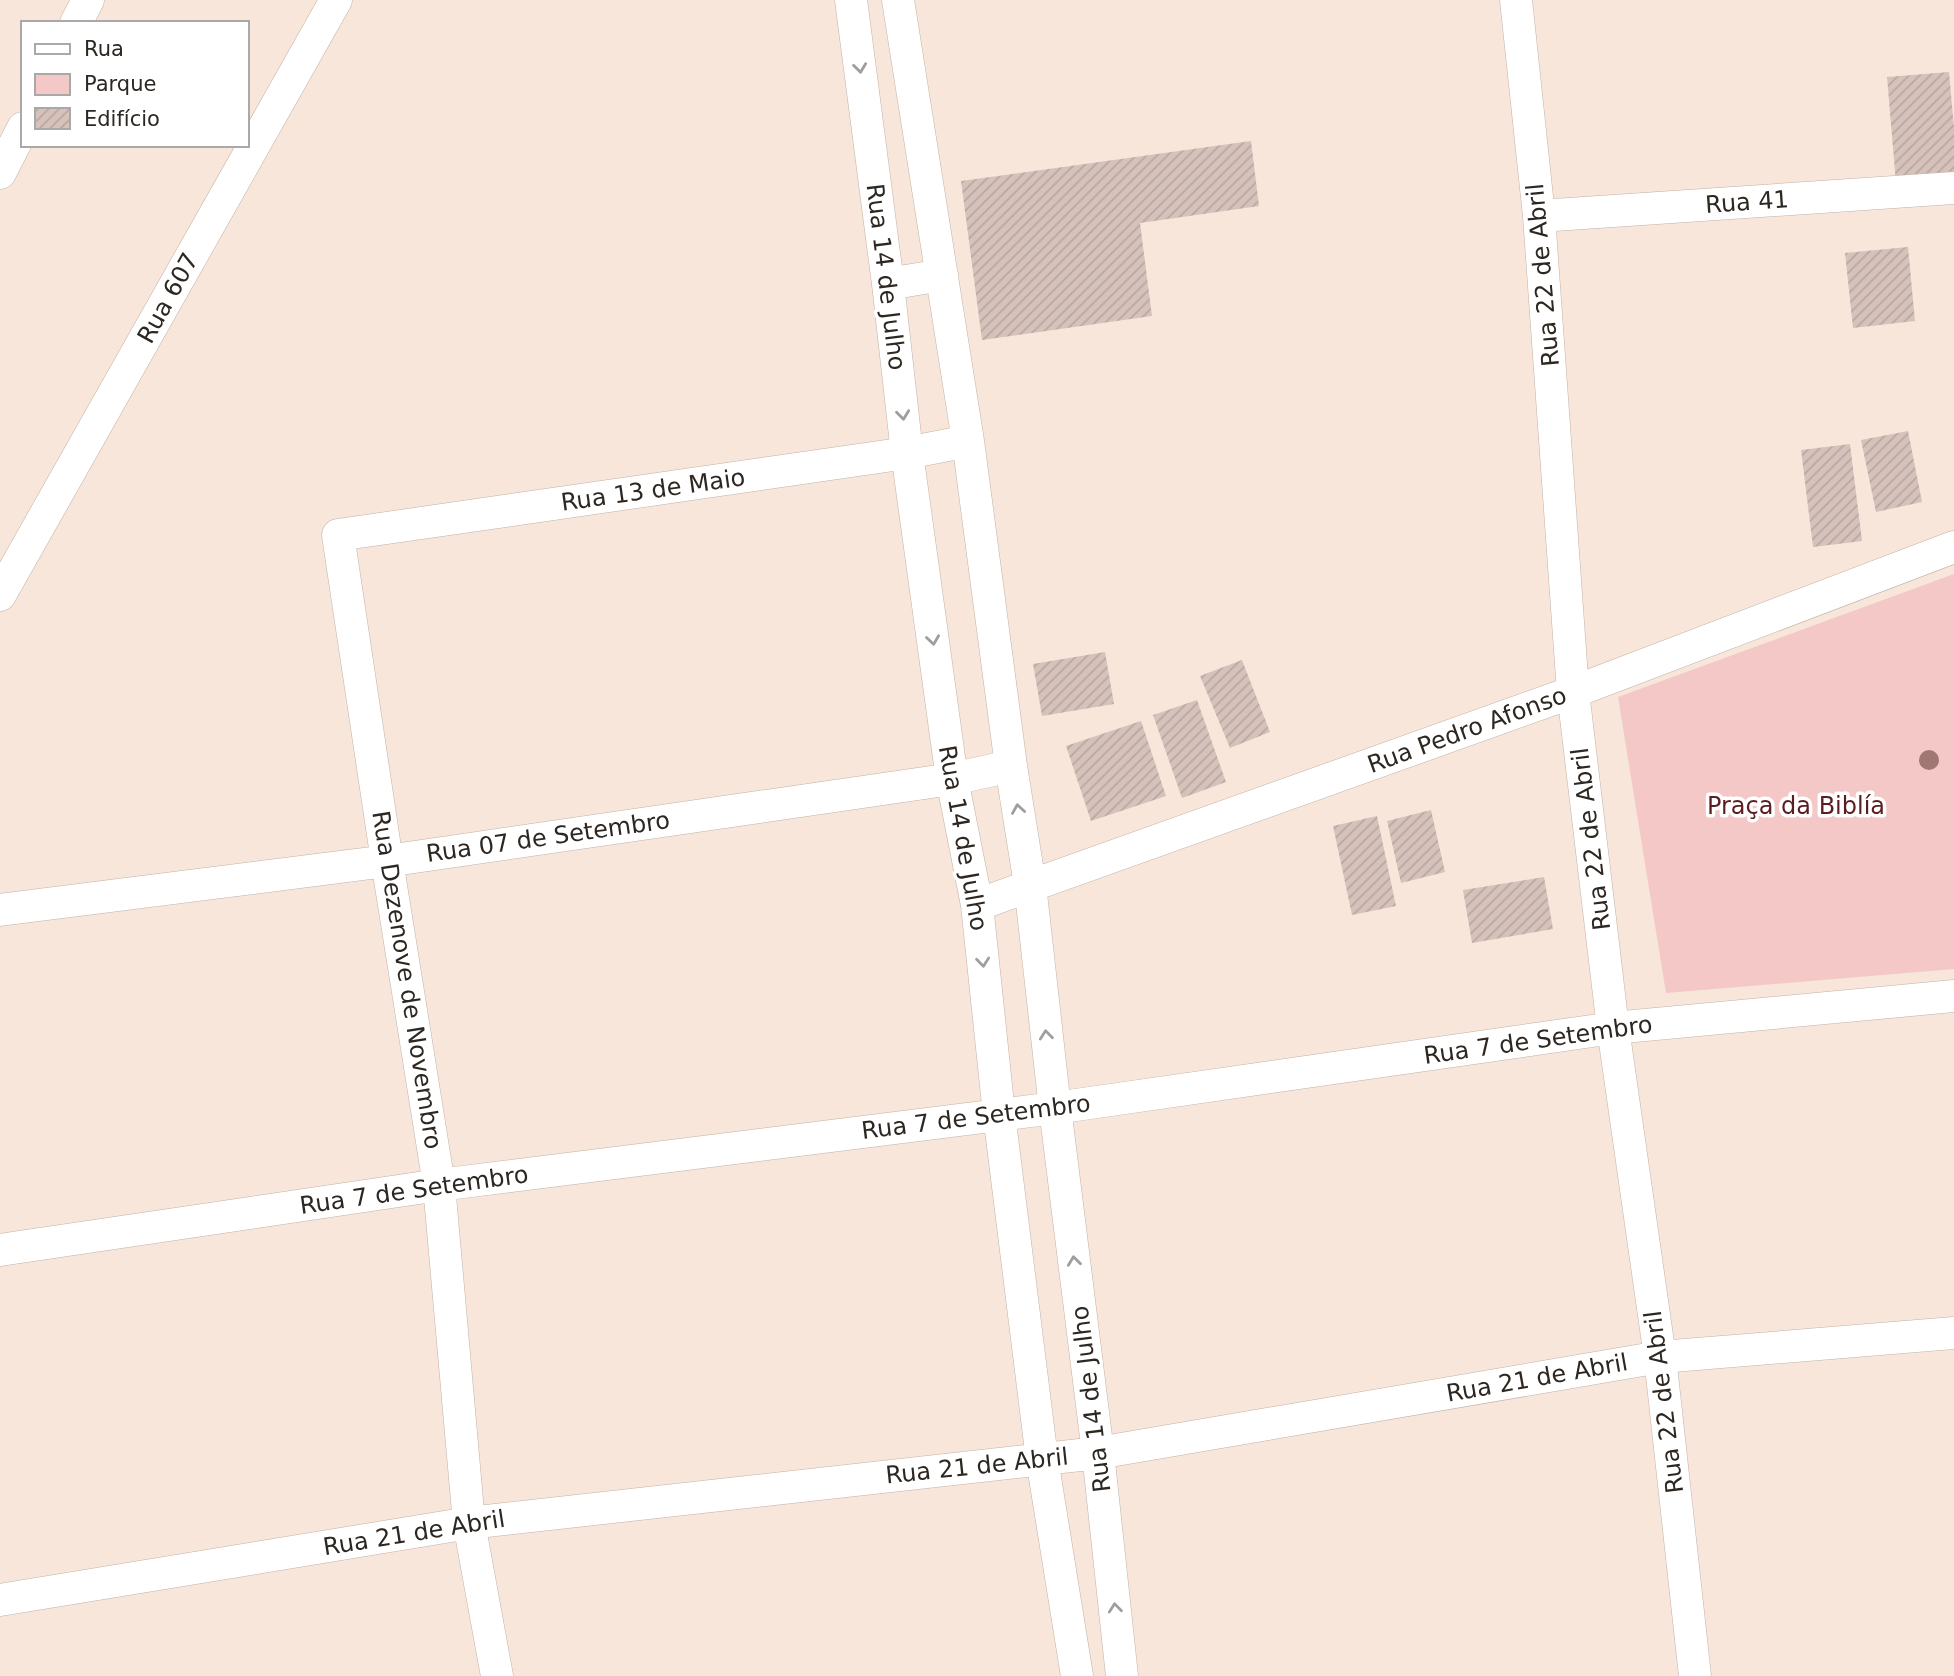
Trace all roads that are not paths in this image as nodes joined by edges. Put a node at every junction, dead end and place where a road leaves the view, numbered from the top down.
1 (88, 0) edge
2 (336, 0) edge
3 (851, 0) edge
4 (898, 0) edge
5 (1516, 0) edge
6 (77, 21) edge
7 (21, 132) edge
8 (0, 173) edge
9 (1954, 188) edge
10 (1539, 216) junction
11 (942, 275) junction
12 (888, 285) junction
13 (968, 441) junction
14 (907, 453) junction
15 (338, 535) joint
16 (1954, 547) edge
17 (0, 595) edge
18 (1573, 692) junction
19 (1011, 766) junction
20 (952, 779) junction
21 (387, 861) junction
22 (1030, 885) junction
23 (977, 905) junction
24 (0, 909) edge
25 (1954, 996) edge
26 (1613, 1028) junction
27 (1055, 1108) junction
28 (999, 1114) junction
29 (439, 1185) junction
30 (0, 1250) edge
31 (1954, 1334) edge
32 (1660, 1357) junction
33 (1098, 1453) junction
34 (1042, 1459) junction
35 (469, 1522) junction
36 (0, 1600) edge
37 (497, 1676) edge
38 (1077, 1676) edge
39 (1122, 1676) edge
40 (1695, 1676) edge

1 - 6 street
2 - 17 street, Rua 607
3 -> 12 street, Rua 14 de Julho
4 - 11 street, Rua 14 de Julho
5 - 10 street, Rua 22 de Abril
7 - 8 street
9 - 10 street, Rua 41
10 - 18 street, Rua 22 de Abril
11 - 12 street
11 - 13 street, Rua 14 de Julho
12 -> 14 street, Rua 14 de Julho
13 - 14 street, Rua 13 de Maio
13 - 19 street, Rua 14 de Julho
14 - 15 street, Rua 13 de Maio
14 -> 20 street, Rua 14 de Julho
15 - 21 street, Rua Dezenove de Novembro
16 - 18 street, Rua Pedro Afonso
18 - 22 street, Rua Pedro Afonso
18 - 26 street, Rua 22 de Abril
19 - 20 street, Rua 07 de Setembro
22 -> 19 street, Rua 14 de Julho
20 - 21 street, Rua 07 de Setembro
20 - 23 street, Rua 14 de Julho
21 - 24 street, Rua 07 de Setembro
21 - 29 street, Rua Dezenove de Novembro
22 - 23 street, Rua Pedro Afonso
27 -> 22 street, Rua 14 de Julho
23 -> 28 street, Rua 14 de Julho
25 - 26 street, Rua 7 de Setembro
26 - 27 street, Rua 7 de Setembro
26 - 32 street, Rua 22 de Abril
27 - 28 street, Rua 7 de Setembro
33 -> 27 street, Rua 14 de Julho
28 - 29 street, Rua 7 de Setembro
28 - 34 street, Rua 14 de Julho
29 - 30 street, Rua 7 de Setembro
29 - 35 street, Rua Dezenove de Novembro
31 - 32 street, Rua 21 de Abril
32 - 33 street, Rua 21 de Abril
32 - 40 street, Rua 22 de Abril
33 - 34 street, Rua 21 de Abril
39 -> 33 street, Rua 14 de Julho
34 - 35 street, Rua 21 de Abril
34 - 38 street, Rua 14 de Julho
35 - 36 street, Rua 21 de Abril
35 - 37 street, Rua Dezenove de Novembro

